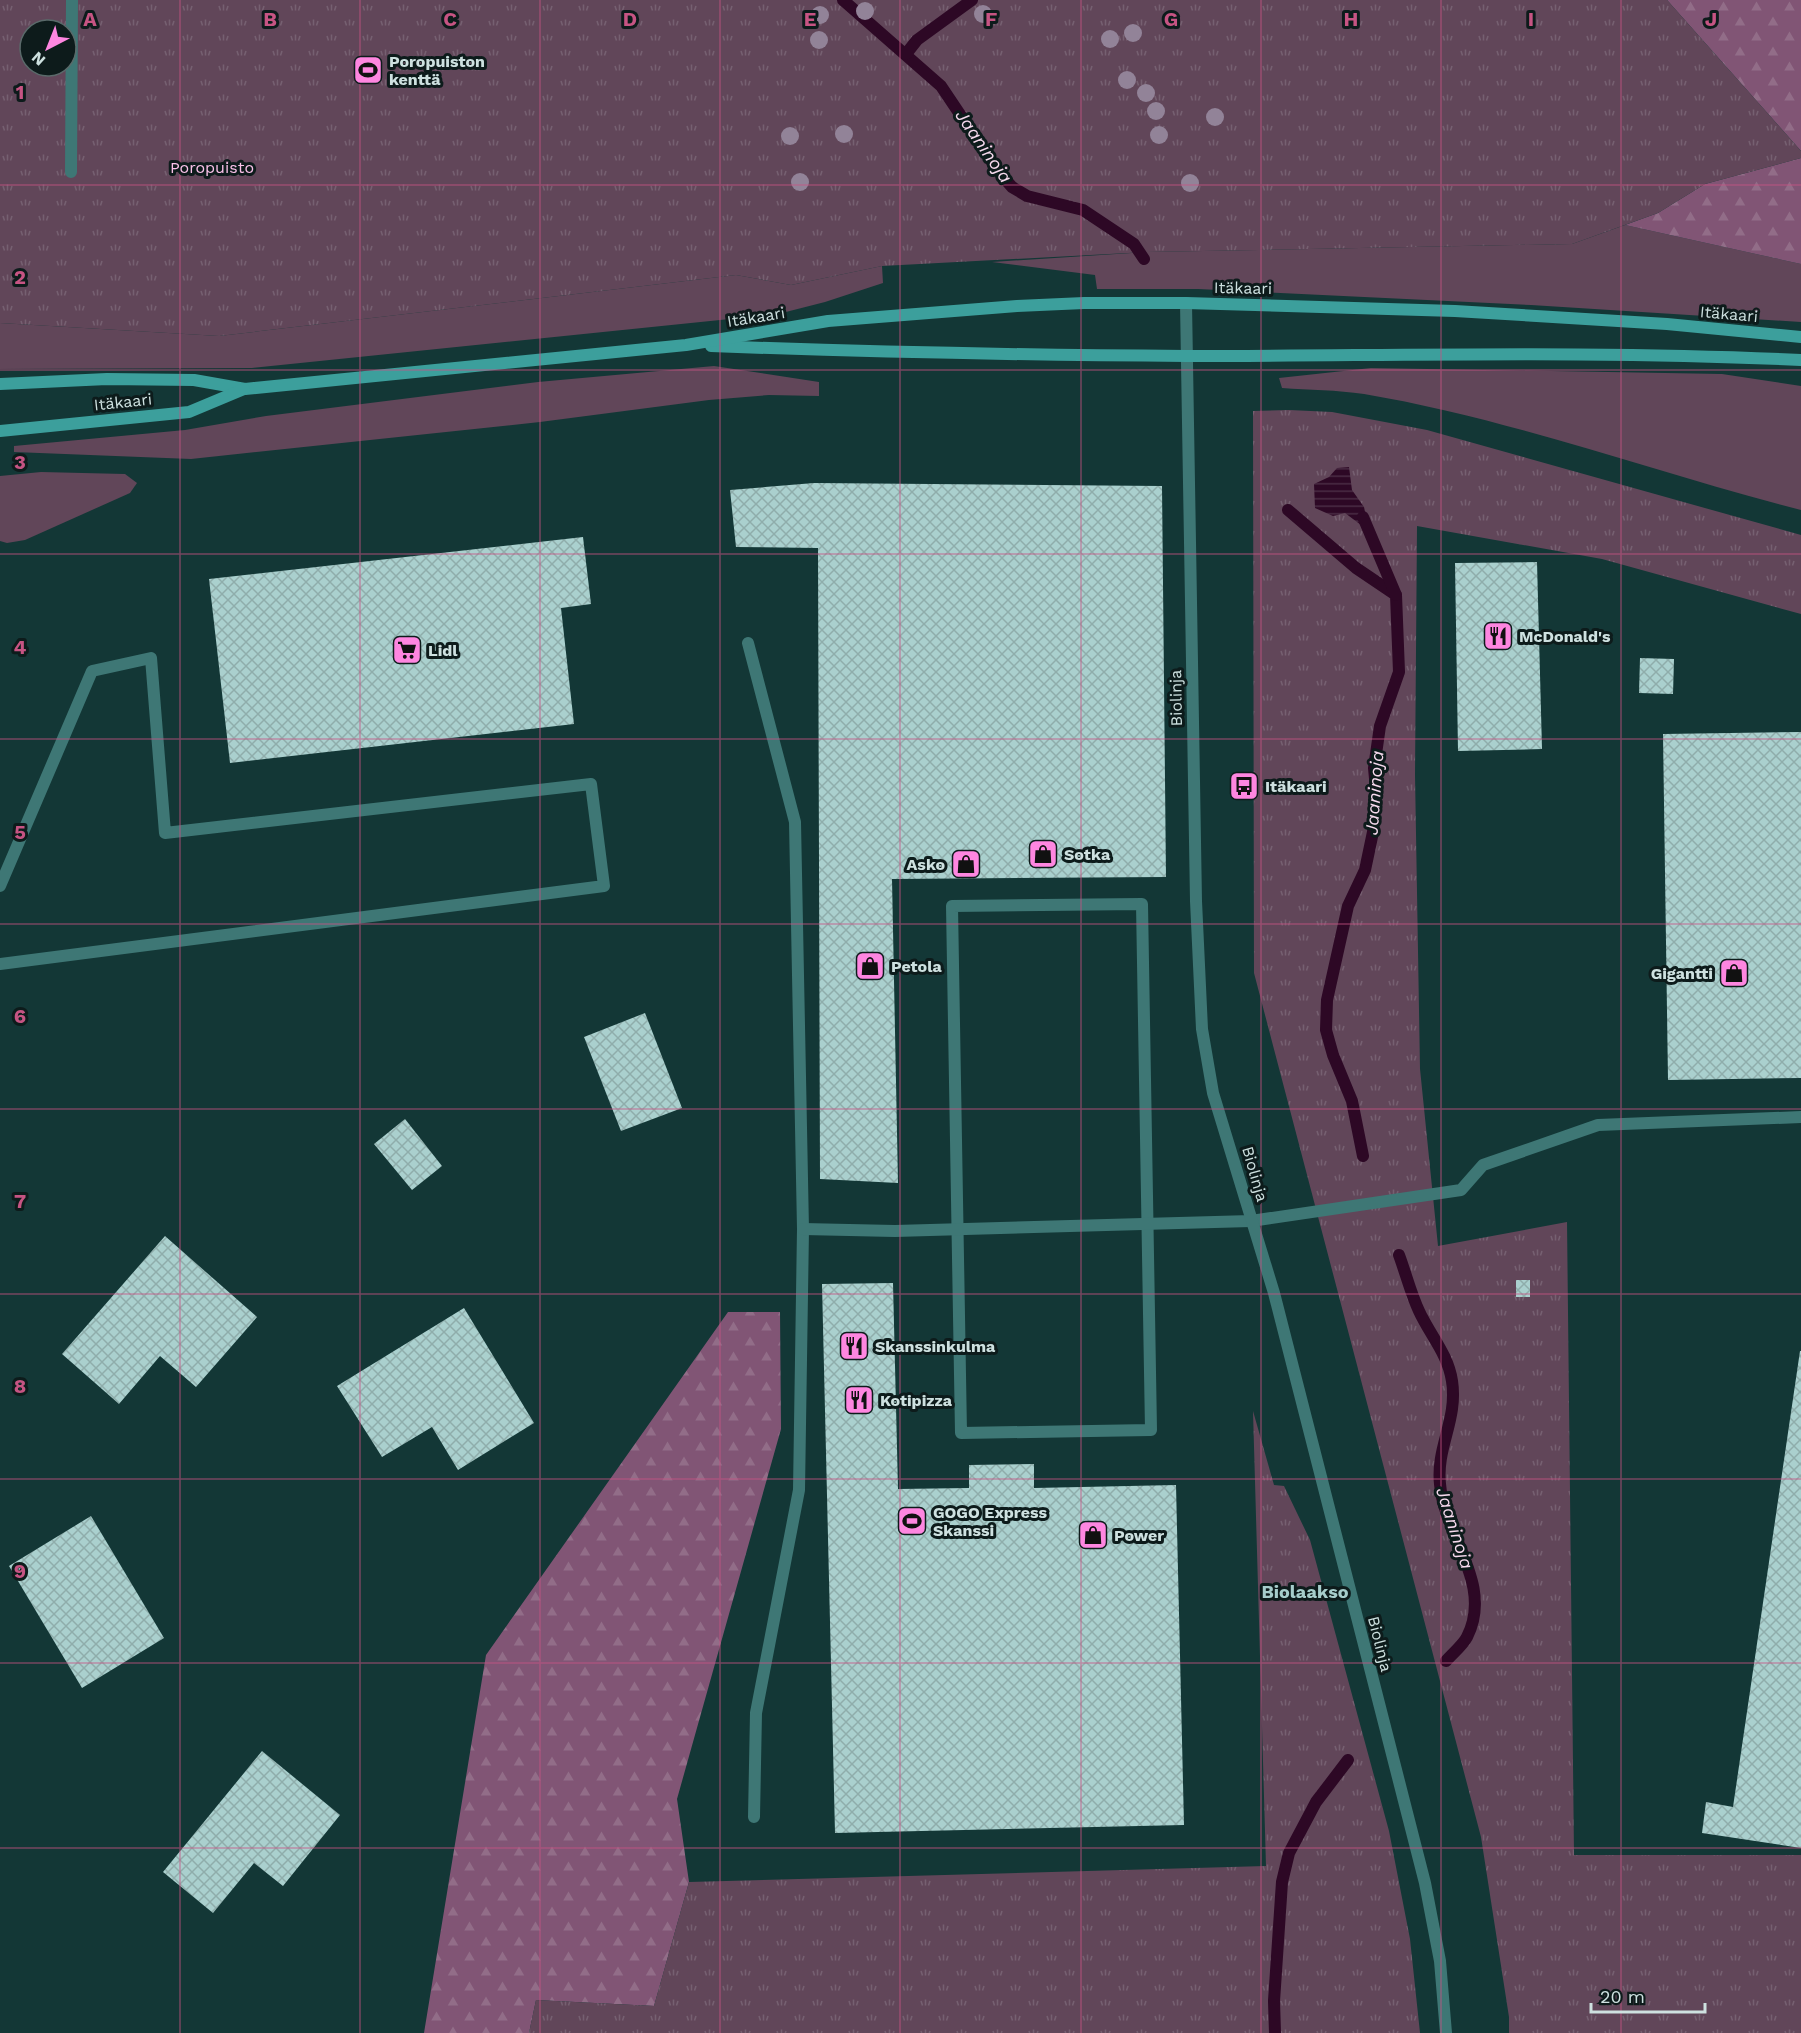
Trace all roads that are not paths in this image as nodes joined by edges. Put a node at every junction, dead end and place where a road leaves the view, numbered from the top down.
1 (72, 0) edge
2 (71, 172) dead end
3 (1185, 303) junction
4 (1801, 337) edge
5 (686, 345) junction
6 (1186, 356) junction
7 (1801, 360) edge
8 (0, 384) edge
9 (245, 389) junction
10 (0, 431) edge
11 (748, 643) dead end
12 (0, 886) edge
13 (0, 964) edge
14 (1801, 1117) edge
15 (1251, 1221) junction
16 (1148, 1225) junction
17 (802, 1229) junction
18 (957, 1230) junction
19 (754, 1817) dead end
20 (1446, 2033) edge

1 - 2 street
3 - 4 street, Itäkaari
3 - 5 street, Itäkaari
3 - 6 street, Biolinja
5 - 6 street, Itäkaari
5 - 9 street, Itäkaari
6 - 7 street, Itäkaari
6 - 15 street, Biolinja
8 - 9 street, Itäkaari
9 - 10 street, Itäkaari
11 - 17 street
12 - 13 street
14 - 15 street
15 - 16 street
15 - 20 street, Biolinja
16 - 18 street
16 - 18 street
16 - 18 street
17 - 18 street
17 - 19 street

